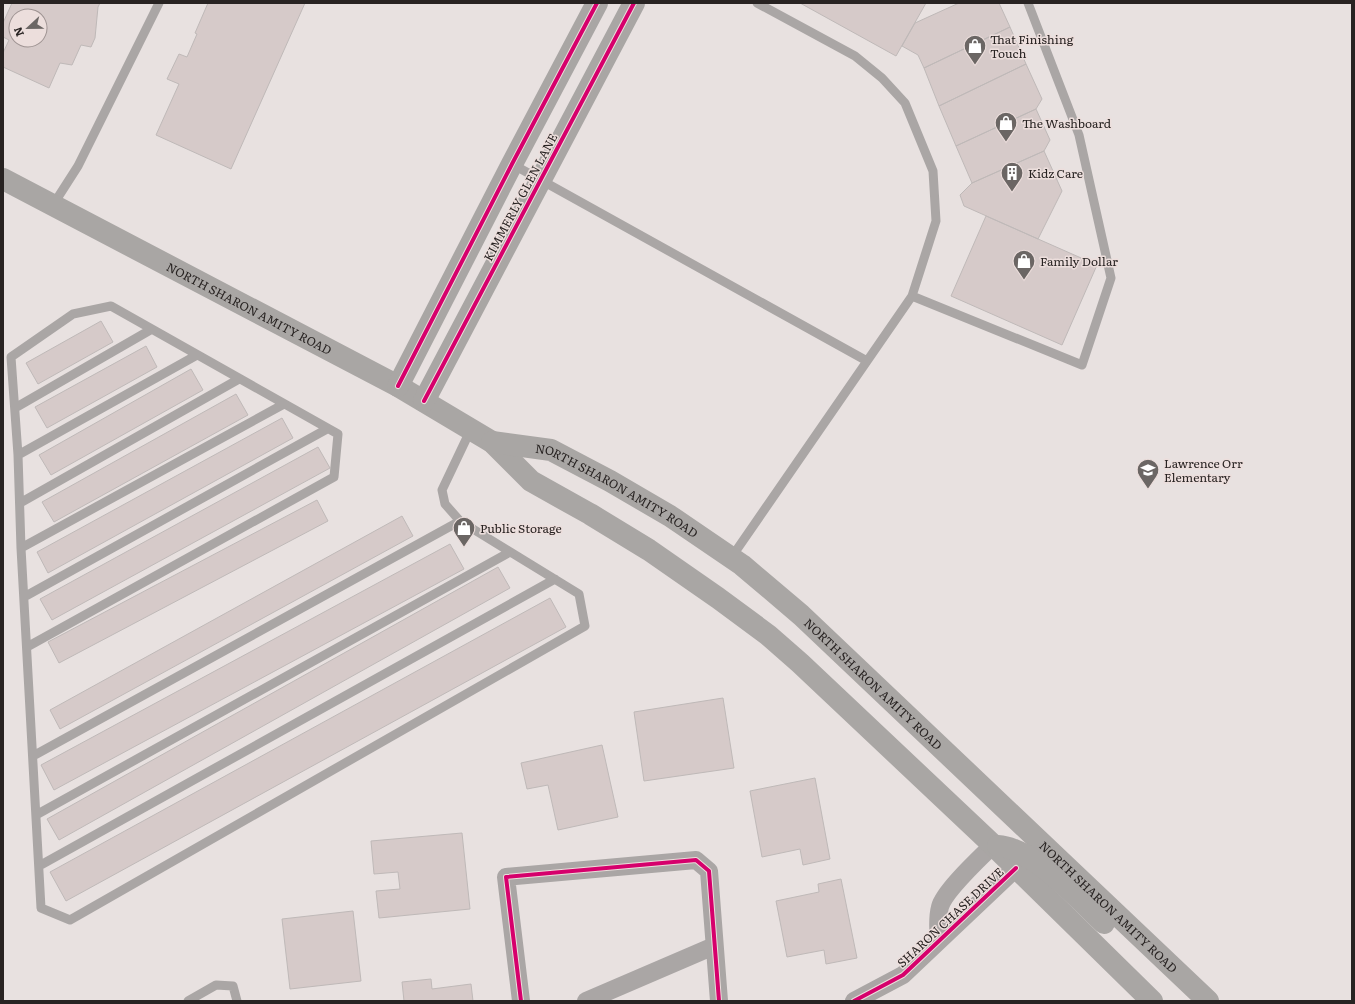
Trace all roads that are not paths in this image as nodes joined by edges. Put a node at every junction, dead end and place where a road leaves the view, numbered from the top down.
1 (159, 3) edge
2 (597, 3) edge
3 (634, 3) edge
4 (757, 3) edge
5 (1028, 3) edge
6 (512, 164) junction
7 (3, 179) edge
8 (540, 180) junction
9 (53, 205) junction
10 (912, 296) junction
11 (152, 330) junction
12 (197, 355) junction
13 (867, 360) junction
14 (239, 379) junction
15 (398, 386) junction
16 (424, 401) junction
17 (284, 404) junction
18 (15, 408) junction
19 (327, 429) junction
20 (471, 429) junction
21 (492, 442) junction
22 (18, 455) junction
23 (20, 503) junction
24 (460, 521) junction
25 (21, 548) junction
26 (510, 552) junction
27 (731, 558) junction
28 (555, 579) junction
29 (24, 597) junction
30 (27, 647) junction
31 (33, 756) junction
32 (36, 815) junction
33 (993, 845) junction
34 (39, 866) junction
35 (1016, 868) junction
36 (939, 941) junction
37 (714, 946) junction
38 (1168, 964) junction
39 (188, 1001) edge
40 (237, 1001) edge
41 (521, 1001) edge
42 (586, 1001) edge
43 (719, 1001) edge
44 (854, 1001) edge
45 (1152, 1001) edge
46 (1208, 1001) edge

1 - 9 lane
2 - 6 main road, KIMMERLY GLEN LANE
3 - 8 main road, KIMMERLY GLEN LANE
4 - 10 lane
5 - 10 lane
6 - 8 lane
6 - 15 main road, KIMMERLY GLEN LANE
7 - 9 main road, NORTH SHARON AMITY ROAD
8 - 13 lane
8 - 16 main road, KIMMERLY GLEN LANE
9 - 15 main road, NORTH SHARON AMITY ROAD
10 - 13 lane
11 - 12 lane
11 - 18 lane
11 - 18 lane
12 - 14 lane
12 - 22 lane
13 - 27 lane
14 - 17 lane
14 - 23 lane
15 - 16 main road, NORTH SHARON AMITY ROAD
16 - 20 main road, NORTH SHARON AMITY ROAD
17 - 19 lane
17 - 25 lane
18 - 22 lane
19 - 29 lane
19 - 30 lane
20 - 21 main road, NORTH SHARON AMITY ROAD
20 - 24 lane
21 - 27 main road, NORTH SHARON AMITY ROAD
21 - 33 main road, NORTH SHARON AMITY ROAD
22 - 23 lane
23 - 25 lane
24 - 26 lane
24 - 31 lane
25 - 29 lane
26 - 28 lane
26 - 32 lane
27 - 38 main road, NORTH SHARON AMITY ROAD
28 - 34 lane
28 - 34 lane
29 - 30 lane
30 - 31 lane
31 - 32 lane
32 - 34 lane
33 - 35 main road, NORTH SHARON AMITY ROAD
33 - 36 street, SHARON CHASE DRIVE
33 - 38 main road
35 - 36 street, SHARON CHASE DRIVE
35 - 45 main road, NORTH SHARON AMITY ROAD
36 - 44 street, SHARON CHASE DRIVE
37 - 41 street
37 - 42 street
37 - 43 street
38 - 46 main road, NORTH SHARON AMITY ROAD
39 - 40 lane

